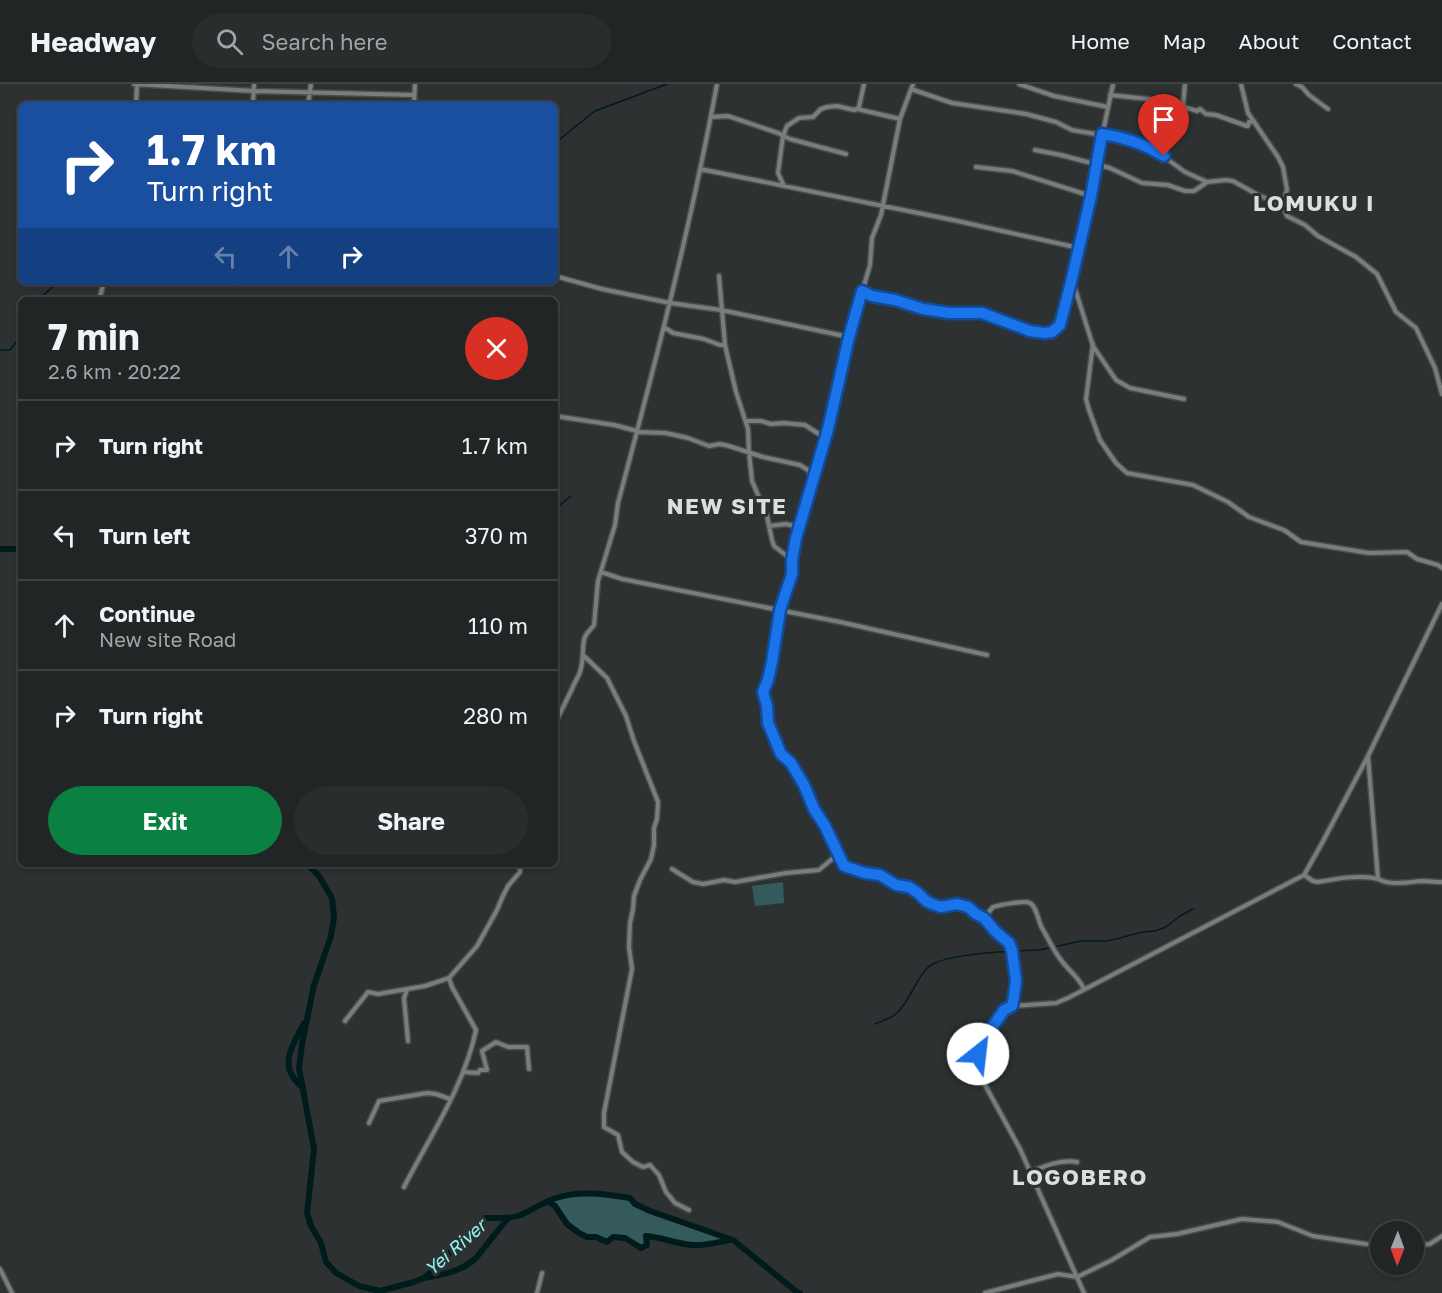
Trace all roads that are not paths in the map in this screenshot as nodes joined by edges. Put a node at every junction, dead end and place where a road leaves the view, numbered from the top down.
1 (136, 84) edge
2 (254, 84) edge
3 (311, 84) edge
4 (415, 84) edge
5 (717, 84) edge
6 (864, 84) edge
7 (1019, 84) edge
8 (1113, 84) edge
9 (1185, 84) edge
10 (1241, 84) edge
11 (1296, 84) edge
12 (912, 86) edge
13 (1030, 86) edge
14 (254, 92) junction
15 (310, 93) junction
16 (414, 95) junction
17 (1110, 95) junction
18 (136, 102) edge
19 (253, 102) edge
20 (308, 102) edge
21 (414, 102) edge
22 (1183, 105) junction
23 (1108, 108) junction
24 (1328, 109) dead end
25 (857, 110) junction
26 (711, 117) junction
27 (900, 119) junction
28 (1254, 121) junction
29 (1102, 134) junction
30 (783, 136) junction
31 (1035, 150) dead end
32 (846, 154) dead end
33 (1096, 165) junction
34 (976, 167) dead end
35 (700, 169) junction
36 (1207, 182) junction
37 (784, 186) junction
38 (1091, 196) junction
39 (1282, 205) junction
40 (882, 206) junction
41 (1079, 248) junction
42 (719, 276) dead end
43 (558, 277) edge
44 (1072, 278) junction
45 (862, 291) junction
46 (670, 303) junction
47 (721, 310) junction
48 (664, 327) junction
49 (849, 337) junction
50 (1093, 344) junction
51 (725, 345) junction
52 (1441, 377) edge
53 (1442, 394) edge
54 (1184, 399) dead end
55 (558, 416) edge
56 (746, 421) junction
57 (637, 431) junction
58 (825, 438) junction
59 (748, 452) junction
60 (812, 479) junction
61 (769, 526) junction
62 (799, 526) junction
63 (792, 560) junction
64 (1442, 568) edge
65 (601, 572) junction
66 (1442, 604) edge
67 (780, 610) junction
68 (987, 655) dead end
69 (584, 656) junction
70 (558, 717) edge
71 (1368, 756) junction
72 (838, 854) junction
73 (520, 867) edge
74 (672, 869) dead end
75 (1304, 875) junction
76 (1378, 879) junction
77 (1442, 882) edge
78 (984, 918) junction
79 (449, 978) junction
80 (407, 989) junction
81 (1084, 989) junction
82 (1012, 1006) junction
83 (345, 1021) dead end
84 (408, 1041) dead end
85 (529, 1069) dead end
86 (464, 1072) junction
87 (450, 1099) junction
88 (369, 1123) dead end
89 (1077, 1162) dead end
90 (1030, 1172) junction
91 (404, 1187) dead end
92 (689, 1210) dead end
93 (1442, 1236) edge
94 (1370, 1244) edge
95 (1424, 1245) edge
96 (0, 1269) edge
97 (542, 1273) dead end
98 (1077, 1277) junction
99 (12, 1293) edge
100 (537, 1293) edge
101 (985, 1293) edge
102 (1084, 1293) edge

1 - 14 street
1 - 18 street
2 - 14 street
3 - 15 street
4 - 16 street
5 - 26 street
6 - 25 street
7 - 13 street
8 - 17 street
9 - 22 street
10 - 28 street
11 - 24 street
12 - 27 street
12 - 29 street
13 - 23 street
14 - 15 street
14 - 19 street
15 - 16 street
15 - 20 street
16 - 21 street
17 - 22 street
17 - 23 street
22 - 28 street
23 - 29 street
25 - 27 street
25 - 30 street
26 - 30 street
26 - 35 street
27 - 40 street
28 - 39 street
29 - 33 street
29 - 36 street
30 - 32 street
30 - 37 street
31 - 33 street
33 - 36 street
33 - 38 street
34 - 38 street
35 - 37 street
35 - 46 street
36 - 39 street
37 - 40 street
38 - 41 street
39 - 52 street
40 - 41 street
40 - 45 street
41 - 44 street
42 - 47 street
43 - 46 street
44 - 45 street
44 - 50 street
45 - 49 street
46 - 47 street
46 - 48 street
47 - 49 street
47 - 51 street
48 - 51 street
48 - 57 street
49 - 58 street
50 - 54 street
50 - 64 street
51 - 56 street
52 - 53 street
55 - 57 street
56 - 58 street
56 - 59 street
57 - 59 street
57 - 65 street
58 - 60 street
59 - 60 street
59 - 61 street
60 - 62 street
61 - 62 street
61 - 63 street
62 - 63 street
63 - 67 street
65 - 67 street
65 - 69 street
66 - 71 street
67 - 68 street
67 - 72 street
69 - 70 street
69 - 92 street
71 - 75 street
71 - 76 street
72 - 74 street
72 - 78 street
73 - 79 street
75 - 76 street
75 - 81 street
76 - 77 street
78 - 81 street
78 - 82 street
79 - 80 street
79 - 86 street
80 - 83 street
80 - 84 street
81 - 82 street
82 - 90 street
85 - 86 street
86 - 87 street
87 - 88 street
87 - 91 street
89 - 90 street
90 - 98 street
93 - 95 street
94 - 98 street
96 - 99 street
97 - 100 street
98 - 101 street
98 - 102 street

